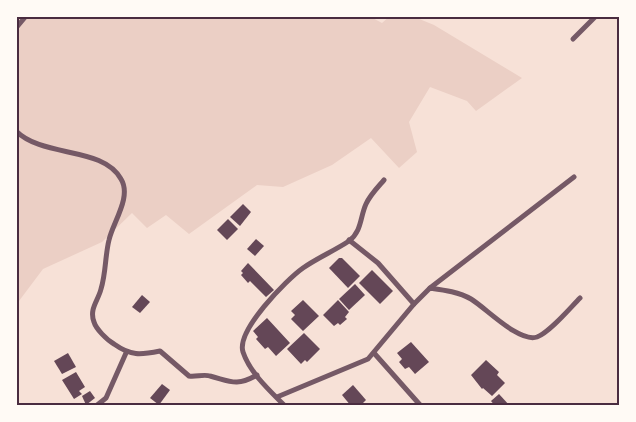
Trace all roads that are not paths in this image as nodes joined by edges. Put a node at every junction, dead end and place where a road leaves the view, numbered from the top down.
1 (26, 16) edge
2 (596, 16) edge
3 (16, 28) edge
4 (573, 39) dead end
5 (16, 131) edge
6 (574, 177) dead end
7 (384, 180) dead end
8 (349, 240) junction
9 (430, 288) junction
10 (580, 298) dead end
11 (414, 304) junction
12 (126, 352) junction
13 (374, 353) junction
14 (257, 375) junction
15 (277, 397) junction
16 (96, 406) edge
17 (286, 406) edge
18 (421, 406) edge

1 - 3 street
2 - 4 street
5 - 12 street
6 - 9 street
7 - 8 street
8 - 11 street
8 - 14 street
9 - 10 street
9 - 11 street
11 - 13 street
12 - 14 street
12 - 16 street
13 - 15 street
13 - 18 street
14 - 15 street
15 - 17 street

